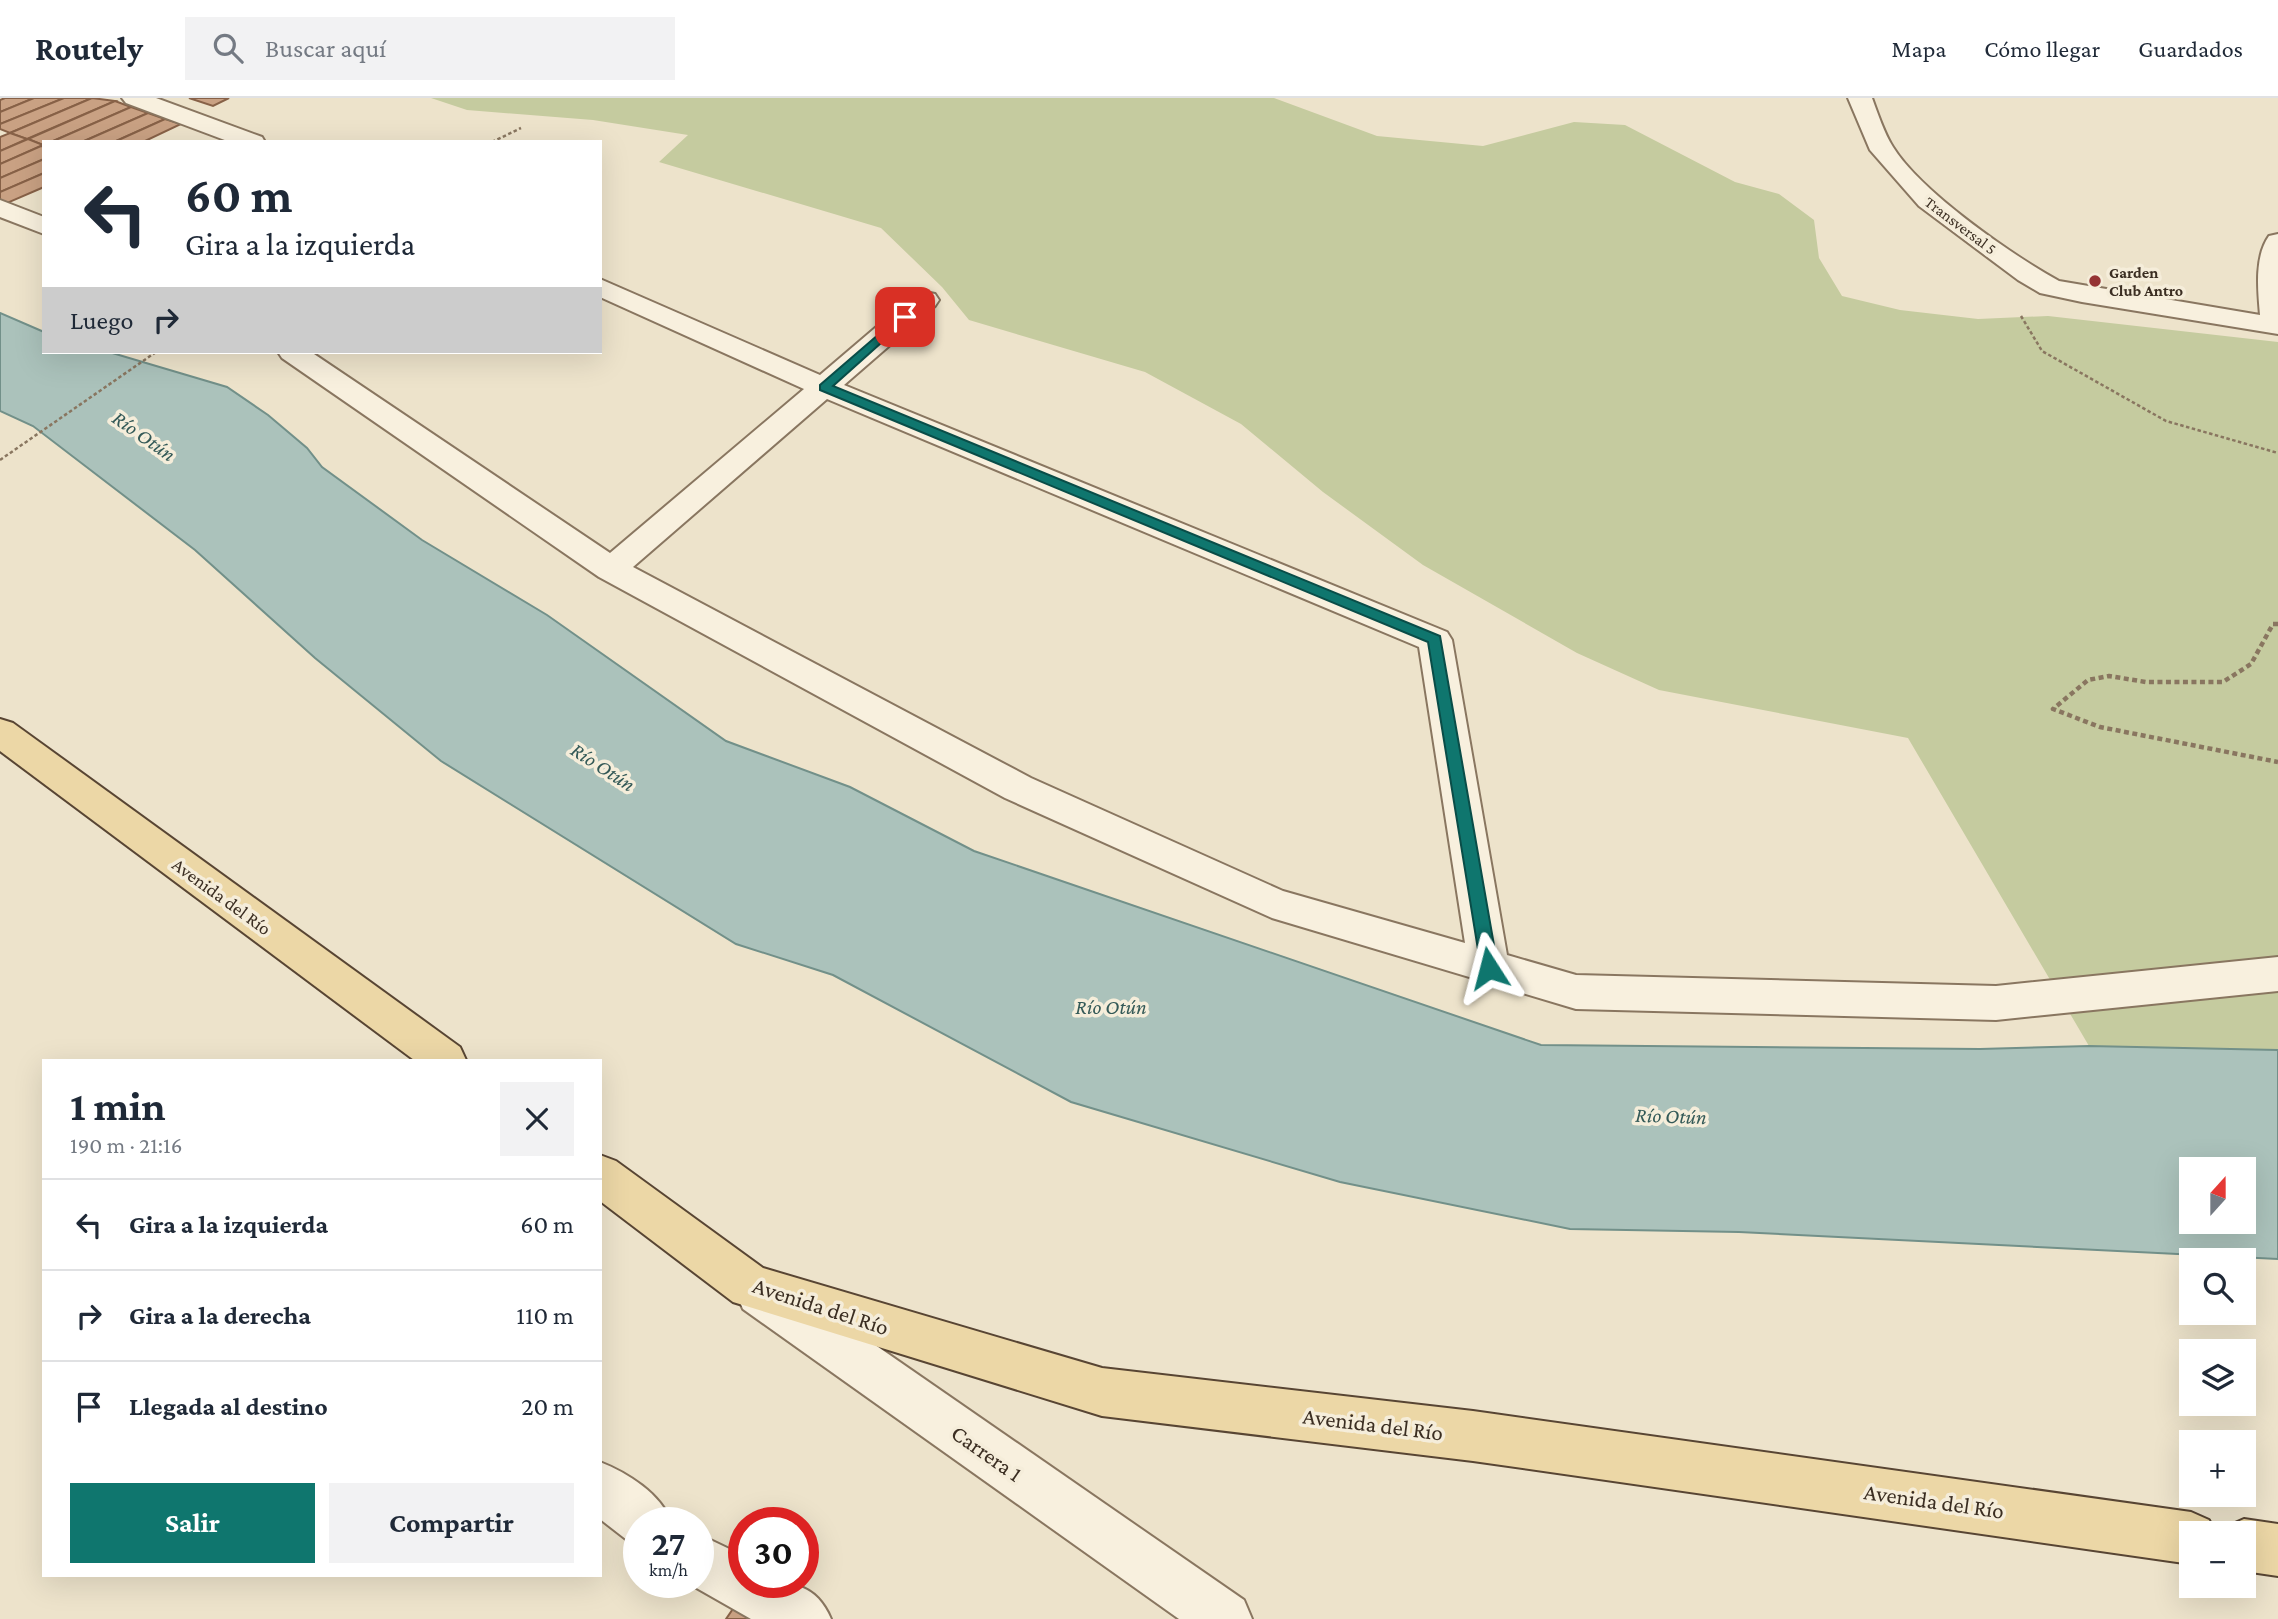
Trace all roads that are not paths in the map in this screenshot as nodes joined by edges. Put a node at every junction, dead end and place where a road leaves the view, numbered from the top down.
1 (134, 98) edge
2 (1868, 98) edge
3 (248, 140) edge
4 (0, 208) edge
5 (42, 225) edge
6 (2278, 242) edge
7 (602, 288) edge
8 (925, 300) dead end
9 (2277, 326) edge
10 (295, 354) edge
11 (824, 387) junction
12 (611, 569) junction
13 (0, 732) edge
14 (1489, 968) junction
15 (2278, 974) edge
16 (444, 1059) edge
17 (602, 1176) edge
18 (750, 1286) junction
19 (602, 1489) edge
20 (626, 1507) edge
21 (2179, 1536) edge
22 (2256, 1547) edge
23 (2278, 1550) edge
24 (714, 1569) edge
25 (804, 1619) edge
26 (1225, 1619) edge

1 - 3 street
2 - 9 street, Transversal 5
4 - 5 street
6 - 9 street
7 - 11 street
8 - 11 street
10 - 12 street
11 - 12 street
11 - 14 street
12 - 14 street
13 - 16 main road, Avenida del Río
14 - 15 street
17 - 18 main road, Avenida del Río
18 - 21 main road, Avenida del Río
18 - 26 street, Carrera 1
19 - 20 street
22 - 23 main road
24 - 25 street

